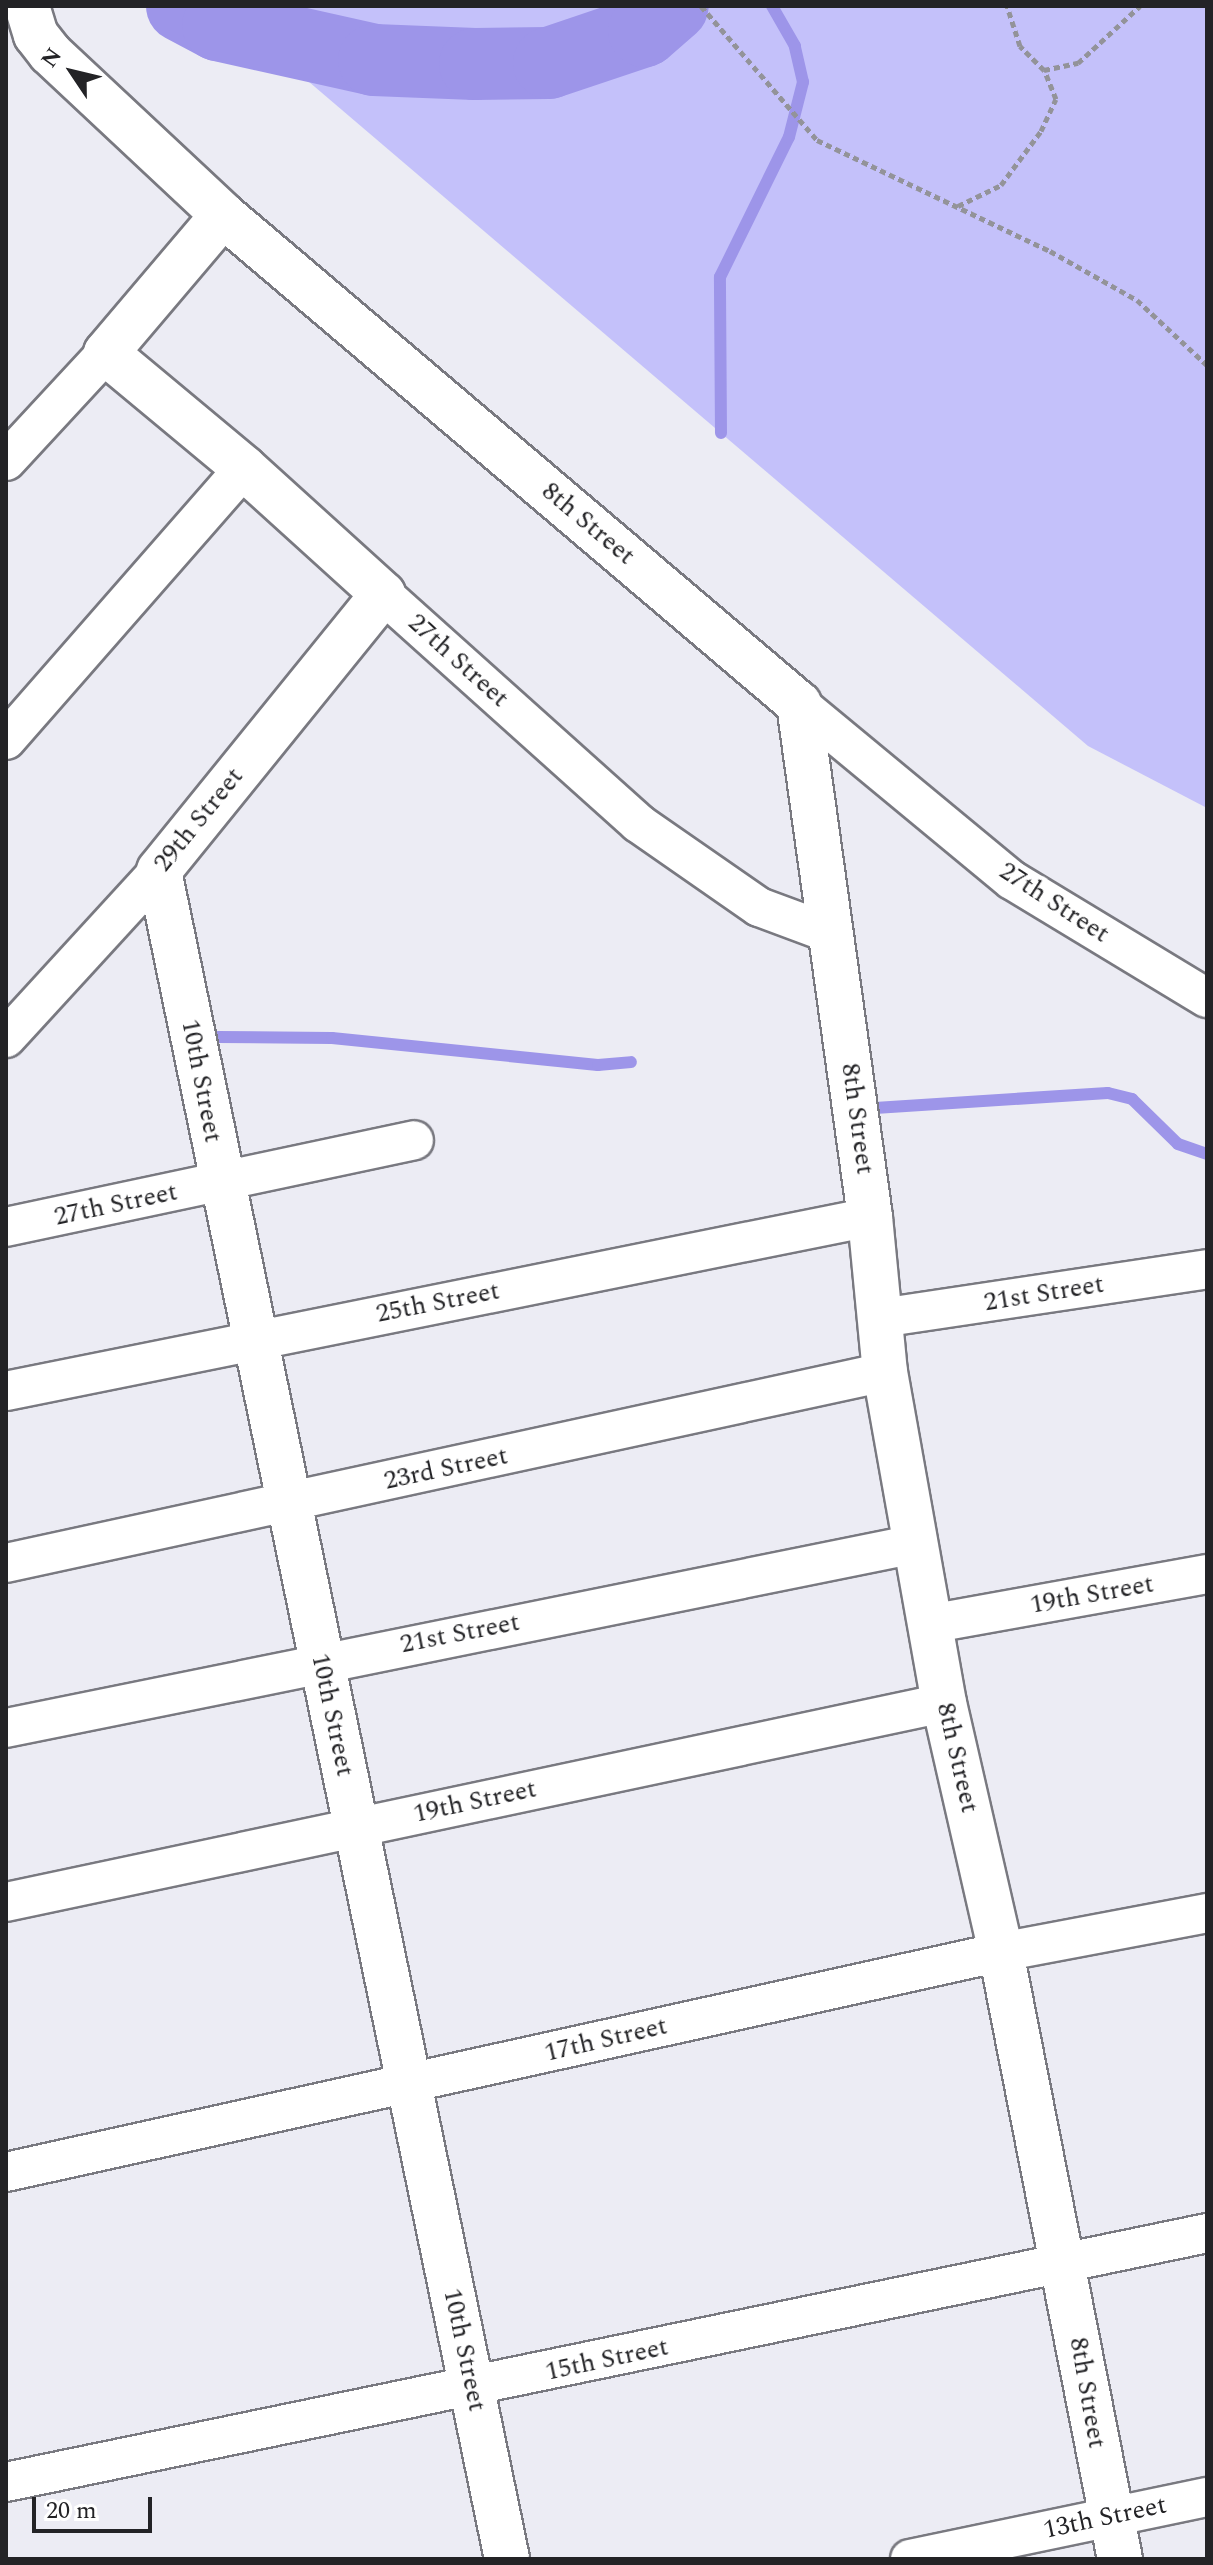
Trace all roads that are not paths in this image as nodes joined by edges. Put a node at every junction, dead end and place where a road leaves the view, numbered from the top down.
1 (29, 13) edge
2 (223, 215) junction
3 (106, 353) junction
4 (6, 461) edge
5 (244, 468) junction
6 (383, 594) junction
7 (799, 704) junction
8 (6, 740) edge
9 (159, 871) junction
10 (832, 934) junction
11 (1207, 998) edge
12 (6, 1038) edge
13 (414, 1140) dead end
14 (221, 1183) junction
15 (870, 1217) junction
16 (6, 1227) edge
17 (1207, 1269) edge
18 (881, 1318) junction
19 (254, 1340) junction
20 (885, 1372) junction
21 (6, 1391) edge
22 (288, 1504) junction
23 (915, 1544) junction
24 (6, 1563) edge
25 (1207, 1574) edge
26 (929, 1624) junction
27 (320, 1661) junction
28 (944, 1703) junction
29 (6, 1728) edge
30 (355, 1827) junction
31 (6, 1902) edge
32 (1207, 1913) edge
33 (1001, 1952) junction
34 (408, 2084) junction
35 (6, 2172) edge
36 (1207, 2233) edge
37 (1063, 2262) junction
38 (472, 2389) junction
39 (6, 2482) edge
40 (1207, 2497) edge
41 (1110, 2517) junction
42 (507, 2559) edge
43 (910, 2559) edge
44 (1120, 2559) edge

1 - 2 street, 8th Street
2 - 3 street
2 - 7 street, 8th Street
3 - 4 street
3 - 5 street, 27th Street
5 - 6 street, 27th Street
5 - 8 street
6 - 9 street, 29th Street
6 - 10 street, 27th Street
7 - 10 street, 8th Street
7 - 11 street, 27th Street
9 - 12 street, 29th Street
9 - 14 street, 10th Street
10 - 15 street, 8th Street
13 - 14 street, 27th Street
14 - 16 street, 27th Street
14 - 19 street, 10th Street
15 - 18 street, 8th Street
15 - 19 street, 25th Street
17 - 18 street, 21st Street
18 - 20 street, 8th Street
19 - 21 street, 25th Street
19 - 22 street, 10th Street
20 - 22 street, 23rd Street
20 - 23 street, 8th Street
22 - 24 street, 23rd Street
22 - 27 street, 10th Street
23 - 26 street, 8th Street
23 - 27 street, 21st Street
25 - 26 street, 19th Street
26 - 28 street, 8th Street
27 - 29 street, 21st Street
27 - 30 street, 10th Street
28 - 30 street, 19th Street
28 - 33 street, 8th Street
30 - 31 street, 19th Street
30 - 34 street, 10th Street
32 - 33 street, 17th Street
33 - 34 street, 17th Street
33 - 37 street, 8th Street
34 - 35 street, 17th Street
34 - 38 street, 10th Street
36 - 37 street, 15th Street
37 - 38 street, 15th Street
37 - 41 street, 8th Street
38 - 39 street, 15th Street
38 - 42 street, 10th Street
40 - 41 street, 13th Street
41 - 43 street, 13th Street
41 - 44 street, 8th Street

